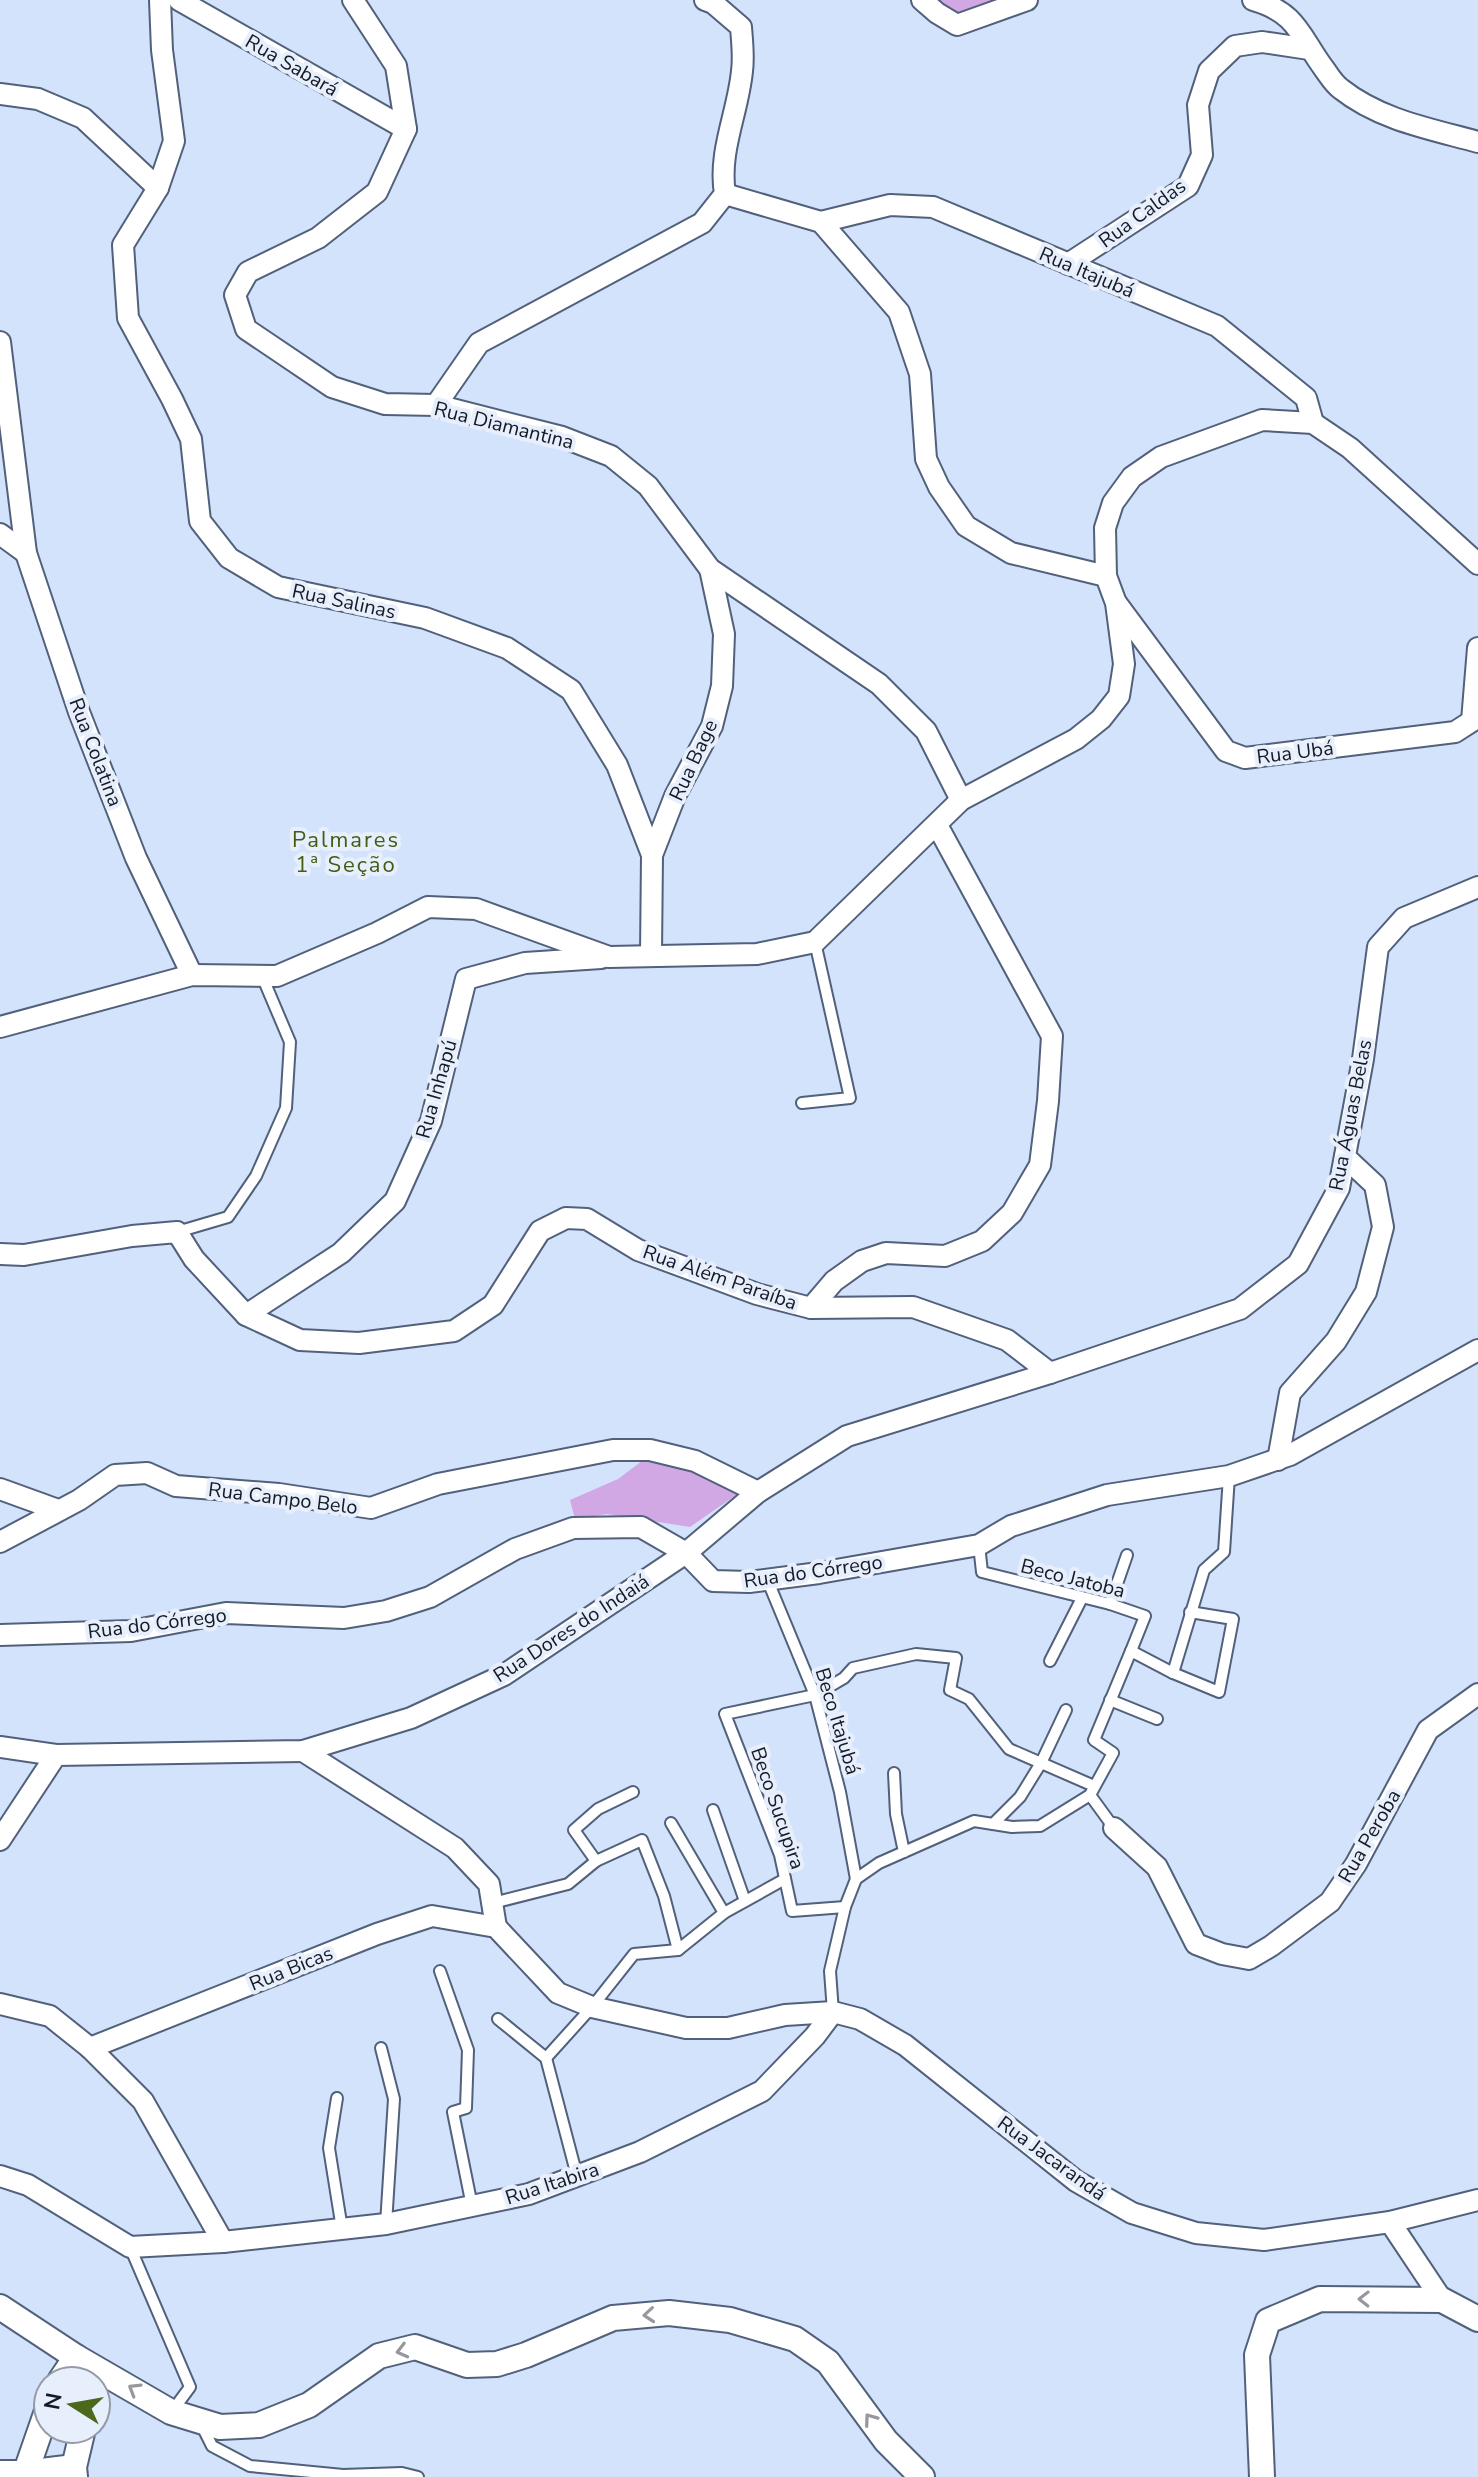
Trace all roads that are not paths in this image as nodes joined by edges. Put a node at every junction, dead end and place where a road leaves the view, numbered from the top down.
1 (160, 0) edge
2 (179, 0) edge
3 (353, 0) edge
4 (705, 0) edge
5 (922, 0) edge
6 (1027, 0) edge
7 (1253, 0) edge
8 (1309, 49) junction
9 (0, 94) edge
10 (406, 129) junction
11 (1478, 142) edge
12 (158, 188) junction
13 (725, 194) junction
14 (821, 222) junction
15 (1068, 264) junction
16 (0, 342) edge
17 (436, 405) junction
18 (1313, 423) junction
19 (0, 534) edge
20 (26, 553) junction
21 (1478, 564) edge
22 (710, 569) junction
23 (1106, 576) junction
24 (1116, 603) junction
25 (1478, 648) edge
26 (961, 800) junction
27 (937, 825) junction
28 (652, 855) junction
29 (1478, 887) edge
30 (815, 942) junction
31 (651, 954) junction
32 (609, 957) junction
33 (192, 975) junction
34 (262, 976) junction
35 (0, 1027) edge
36 (802, 1103) dead end
37 (1345, 1157) junction
38 (177, 1232) junction
39 (0, 1254) edge
40 (811, 1308) junction
41 (246, 1315) junction
42 (1478, 1340) edge
43 (1478, 1350) edge
44 (1455, 1363) junction
45 (1050, 1373) junction
46 (1278, 1460) junction
47 (1229, 1476) junction
48 (0, 1489) edge
49 (758, 1492) junction
50 (58, 1510) junction
51 (0, 1542) edge
52 (979, 1545) junction
53 (686, 1553) junction
54 (1127, 1555) dead end
55 (767, 1579) junction
56 (1082, 1598) junction
57 (1110, 1604) junction
58 (1190, 1612) junction
59 (0, 1635) edge
60 (1131, 1651) junction
61 (1050, 1661) dead end
62 (1173, 1673) junction
63 (1478, 1694) edge
64 (815, 1695) junction
65 (1110, 1700) junction
66 (1066, 1710) dead end
67 (1157, 1719) dead end
68 (0, 1747) edge
69 (303, 1751) junction
70 (56, 1755) junction
71 (1041, 1763) junction
72 (894, 1773) dead end
73 (1092, 1791) junction
74 (633, 1792) dead end
75 (713, 1810) dead end
76 (671, 1823) dead end
77 (993, 1824) junction
78 (1114, 1828) joint
79 (0, 1840) edge
80 (904, 1852) junction
81 (596, 1861) junction
82 (785, 1879) junction
83 (856, 1879) junction
84 (745, 1901) junction
85 (493, 1903) junction
86 (845, 1907) junction
87 (724, 1913) junction
88 (496, 1927) junction
89 (678, 1950) junction
90 (440, 1971) dead end
91 (0, 2004) edge
92 (592, 2007) junction
93 (833, 2012) junction
94 (498, 2019) dead end
95 (90, 2048) junction
96 (381, 2048) dead end
97 (546, 2058) junction
98 (337, 2098) dead end
99 (0, 2176) edge
100 (577, 2176) junction
101 (1478, 2200) edge
102 (472, 2206) junction
103 (1390, 2222) junction
104 (386, 2224) junction
105 (342, 2229) junction
106 (223, 2242) junction
107 (130, 2247) junction
108 (1442, 2300) junction
109 (0, 2307) edge
110 (1478, 2319) edge
111 (76, 2357) junction
112 (71, 2365) edge
113 (91, 2365) edge
114 (112, 2377) edge
115 (171, 2412) junction
116 (200, 2421) junction
117 (35, 2445) edge
118 (80, 2445) edge
119 (75, 2472) edge
120 (0, 2473) edge
121 (25, 2475) edge
122 (418, 2477) edge
123 (922, 2477) edge
124 (1262, 2477) edge

1 - 12 street, Rua Salinas
2 - 10 street, Rua Sabará
3 - 10 street
4 - 13 street
5 - 6 street
7 - 8 street
8 - 11 street
8 - 15 street, Rua Caldas
9 - 12 street
10 - 17 street, Rua Diamantina
12 - 28 street, Rua Salinas
13 - 14 street
13 - 17 street
14 - 15 street, Rua Itajubá
14 - 23 street
15 - 18 street, Rua Itajubá
16 - 20 street, Rua Colatina
17 - 22 street, Rua Diamantina
18 - 21 street
18 - 23 street
19 - 20 street
20 - 33 street, Rua Colatina
22 - 26 street, Rua Diamantina
22 - 28 street, Rua Bage
23 - 24 street
24 - 25 street, Rua Ubá
24 - 26 street
26 - 27 street
27 - 30 street
27 - 40 street
28 - 31 street, Rua Salinas
29 - 37 street, Rua Águas Belas
30 - 31 street
30 - 36 lane
31 - 32 street
32 - 34 street
32 - 41 street, Rua Inhapú
33 - 34 street
33 - 35 street
34 - 38 lane
37 - 45 street, Rua Águas Belas
37 - 46 street
38 - 39 street
38 - 41 street, Rua Além Paraíba
40 - 41 street, Rua Além Paraíba
40 - 45 street, Rua Além Paraíba
42 - 44 lane
43 - 44 street, Rua do Córrego
44 - 46 street, Rua do Córrego
45 - 49 street, Rua Dores do Indaiá
46 - 47 street, Rua do Córrego
47 - 52 street, Rua do Córrego
47 - 58 lane
48 - 50 street
49 - 50 street, Rua Campo Belo
49 - 53 street, Rua Dores do Indaiá
50 - 51 street
52 - 55 street, Rua do Córrego
52 - 56 lane, Beco Jatoba
53 - 55 street, Rua do Córrego
53 - 59 street, Rua do Córrego
53 - 69 street, Rua Dores do Indaiá
54 - 57 lane
55 - 64 lane, Beco Itajubá
56 - 57 lane, Beco Jatoba
56 - 61 lane
57 - 60 lane, Beco Jatoba
58 - 62 lane
58 - 62 lane
60 - 62 lane
60 - 65 lane
63 - 78 street, Rua Peroba
64 - 71 lane
64 - 82 lane, Beco Sucupira
64 - 83 lane, Beco Itajubá
65 - 67 lane
65 - 73 lane
66 - 71 lane
68 - 70 street
69 - 70 street, Rua Dores do Indaiá
69 - 85 street
70 - 79 street
71 - 73 lane
71 - 77 lane
72 - 80 lane
73 - 77 lane
73 - 78 lane
74 - 81 lane
75 - 84 lane
76 - 87 lane
77 - 80 lane
80 - 83 lane
81 - 85 lane
81 - 89 lane
82 - 84 lane
82 - 86 lane, Beco Sucupira
83 - 86 lane
84 - 87 lane
85 - 88 street
86 - 93 lane
87 - 89 lane
88 - 92 street
88 - 95 street, Rua Bicas
89 - 92 lane
90 - 102 lane
91 - 95 street
92 - 93 street
92 - 97 lane
93 - 100 street, Rua Itabira
93 - 103 street, Rua Jacarandá
94 - 97 lane
95 - 106 street
96 - 104 lane
97 - 100 lane
98 - 105 lane
99 - 107 street
100 - 102 street, Rua Itabira
101 - 103 street, Rua Jacarandá
102 - 104 street, Rua Itabira
103 - 108 street
104 - 105 street, Rua Itabira
105 - 106 street, Rua Itabira
106 - 107 street, Rua Itabira
107 - 115 lane
108 - 110 street
108 -> 124 street
109 - 111 street
111 - 112 street
111 - 113 street
115 -> 114 street
115 - 116 street
116 - 122 lane
123 -> 116 street
117 - 121 street
118 - 119 street
119 - 121 street
120 - 121 street

